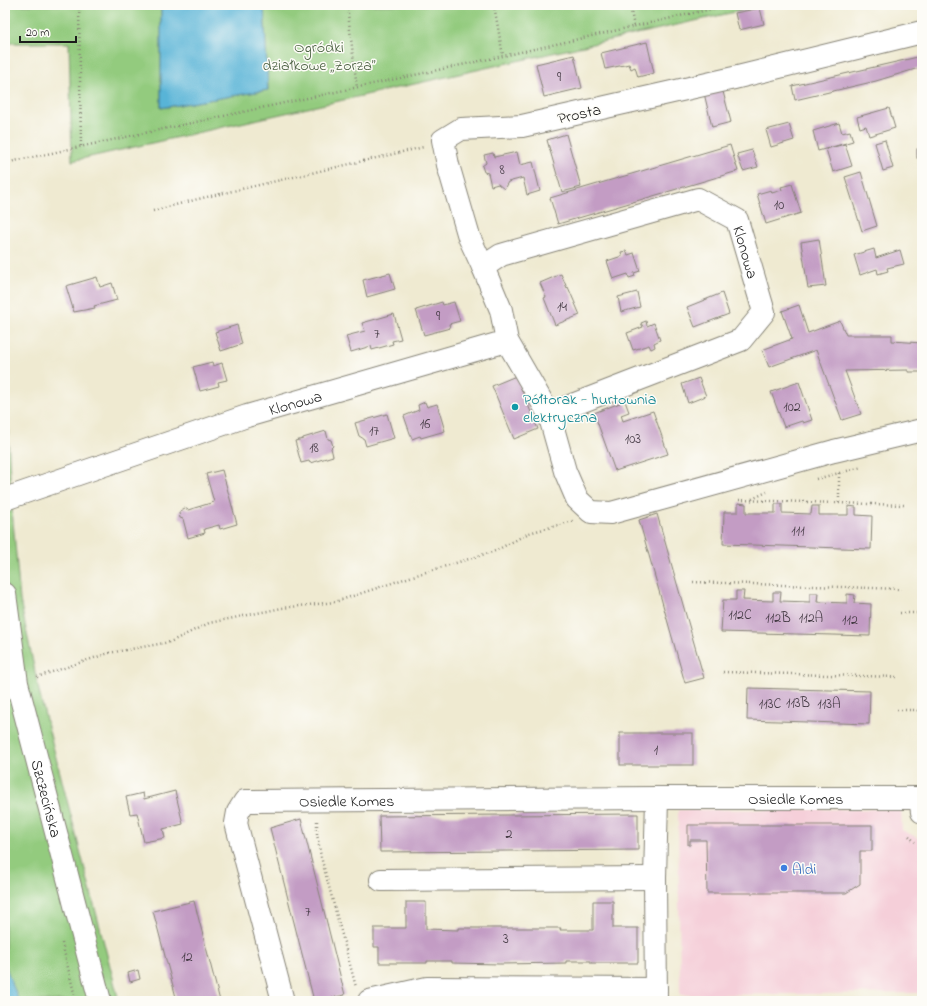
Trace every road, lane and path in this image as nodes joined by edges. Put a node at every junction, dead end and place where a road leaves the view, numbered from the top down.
1 (79, 5) edge
2 (347, 5) edge
3 (494, 5) edge
4 (630, 5) edge
5 (729, 5) edge
6 (634, 27) junction
7 (922, 32) edge
8 (503, 56) junction
9 (357, 88) junction
10 (443, 140) junction
11 (81, 147) junction
12 (5, 163) edge
13 (153, 211) dead end
14 (483, 267) junction
15 (507, 341) junction
16 (549, 414) junction
17 (922, 430) edge
18 (834, 451) junction
19 (868, 466) dead end
20 (839, 473) junction
21 (809, 481) dead end
22 (771, 490) dead end
23 (5, 499) edge
24 (734, 500) dead end
25 (749, 500) junction
26 (839, 502) junction
27 (904, 505) dead end
28 (591, 512) junction
29 (694, 582) dead end
30 (901, 589) dead end
31 (5, 594) edge
32 (900, 613) dead end
33 (922, 613) edge
34 (724, 672) dead end
35 (897, 677) dead end
36 (17, 683) junction
37 (897, 710) dead end
38 (922, 714) edge
39 (657, 798) junction
40 (317, 801) junction
41 (922, 812) edge
42 (909, 836) dead end
43 (916, 842) dead end
44 (655, 878) junction
45 (381, 880) dead end
46 (656, 995) edge
47 (363, 997) edge
48 (100, 1001) edge
49 (283, 1001) edge

1 - 11 path
2 - 9 path
3 - 8 path
4 - 6 path
5 - 6 path
6 - 8 path
7 - 10 street, Prosta
8 - 9 path
9 - 11 path
10 - 13 path
10 - 14 street
11 - 12 path
14 - 15 street
14 - 16 street, Klonowa
15 - 16 street
15 - 23 street, Klonowa
16 - 28 street
17 - 18 street
18 - 20 path
18 - 28 street
19 - 20 path
20 - 21 path
20 - 26 path
22 - 25 path
24 - 25 path
25 - 26 path
26 - 27 path
28 - 36 path
29 - 30 path
31 - 36 street, Szczecińska
32 - 33 path
34 - 35 path
36 - 48 street, Szczecińska
37 - 38 path
39 - 40 street, Osiedle Komes
39 - 41 street, Osiedle Komes
39 - 44 street
40 - 47 path
40 - 49 street, Osiedle Komes
42 - 43 path
44 - 45 street
44 - 46 street
46 - 47 street

